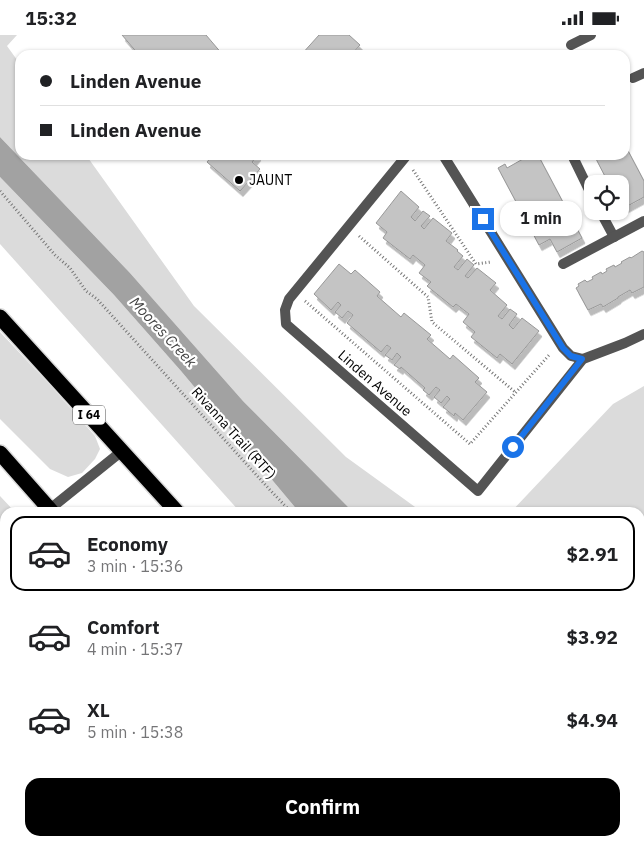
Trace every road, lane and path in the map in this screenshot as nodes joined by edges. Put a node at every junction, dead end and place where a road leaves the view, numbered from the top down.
1 (591, 35) edge
2 (571, 45) dead end
3 (644, 73) edge
4 (633, 79) dead end
5 (403, 160) edge
6 (446, 160) edge
7 (574, 160) edge
8 (407, 177) dead end
9 (584, 180) edge
10 (0, 191) edge
11 (605, 220) edge
12 (644, 221) edge
13 (357, 235) dead end
14 (614, 237) junction
15 (494, 261) dead end
16 (563, 264) dead end
17 (303, 300) dead end
18 (0, 317) edge
19 (644, 334) edge
20 (552, 351) dead end
21 (582, 359) junction
22 (515, 392) junction
23 (122, 451) junction
24 (0, 453) edge
25 (48, 507) edge
26 (57, 507) edge
27 (173, 507) edge
28 (286, 507) edge

1 - 2 street
3 - 4 street
5 - 21 street, Linden Avenue
6 - 21 street
7 - 9 street
8 - 15 path
10 - 28 path, Rivanna Trail (RTF)
11 - 14 street
12 - 14 street
13 - 22 path
14 - 16 street
17 - 22 path
18 - 23 highway, I 64
19 - 21 street
20 - 22 path
23 - 26 street
23 - 27 highway, I 64
24 - 25 highway

